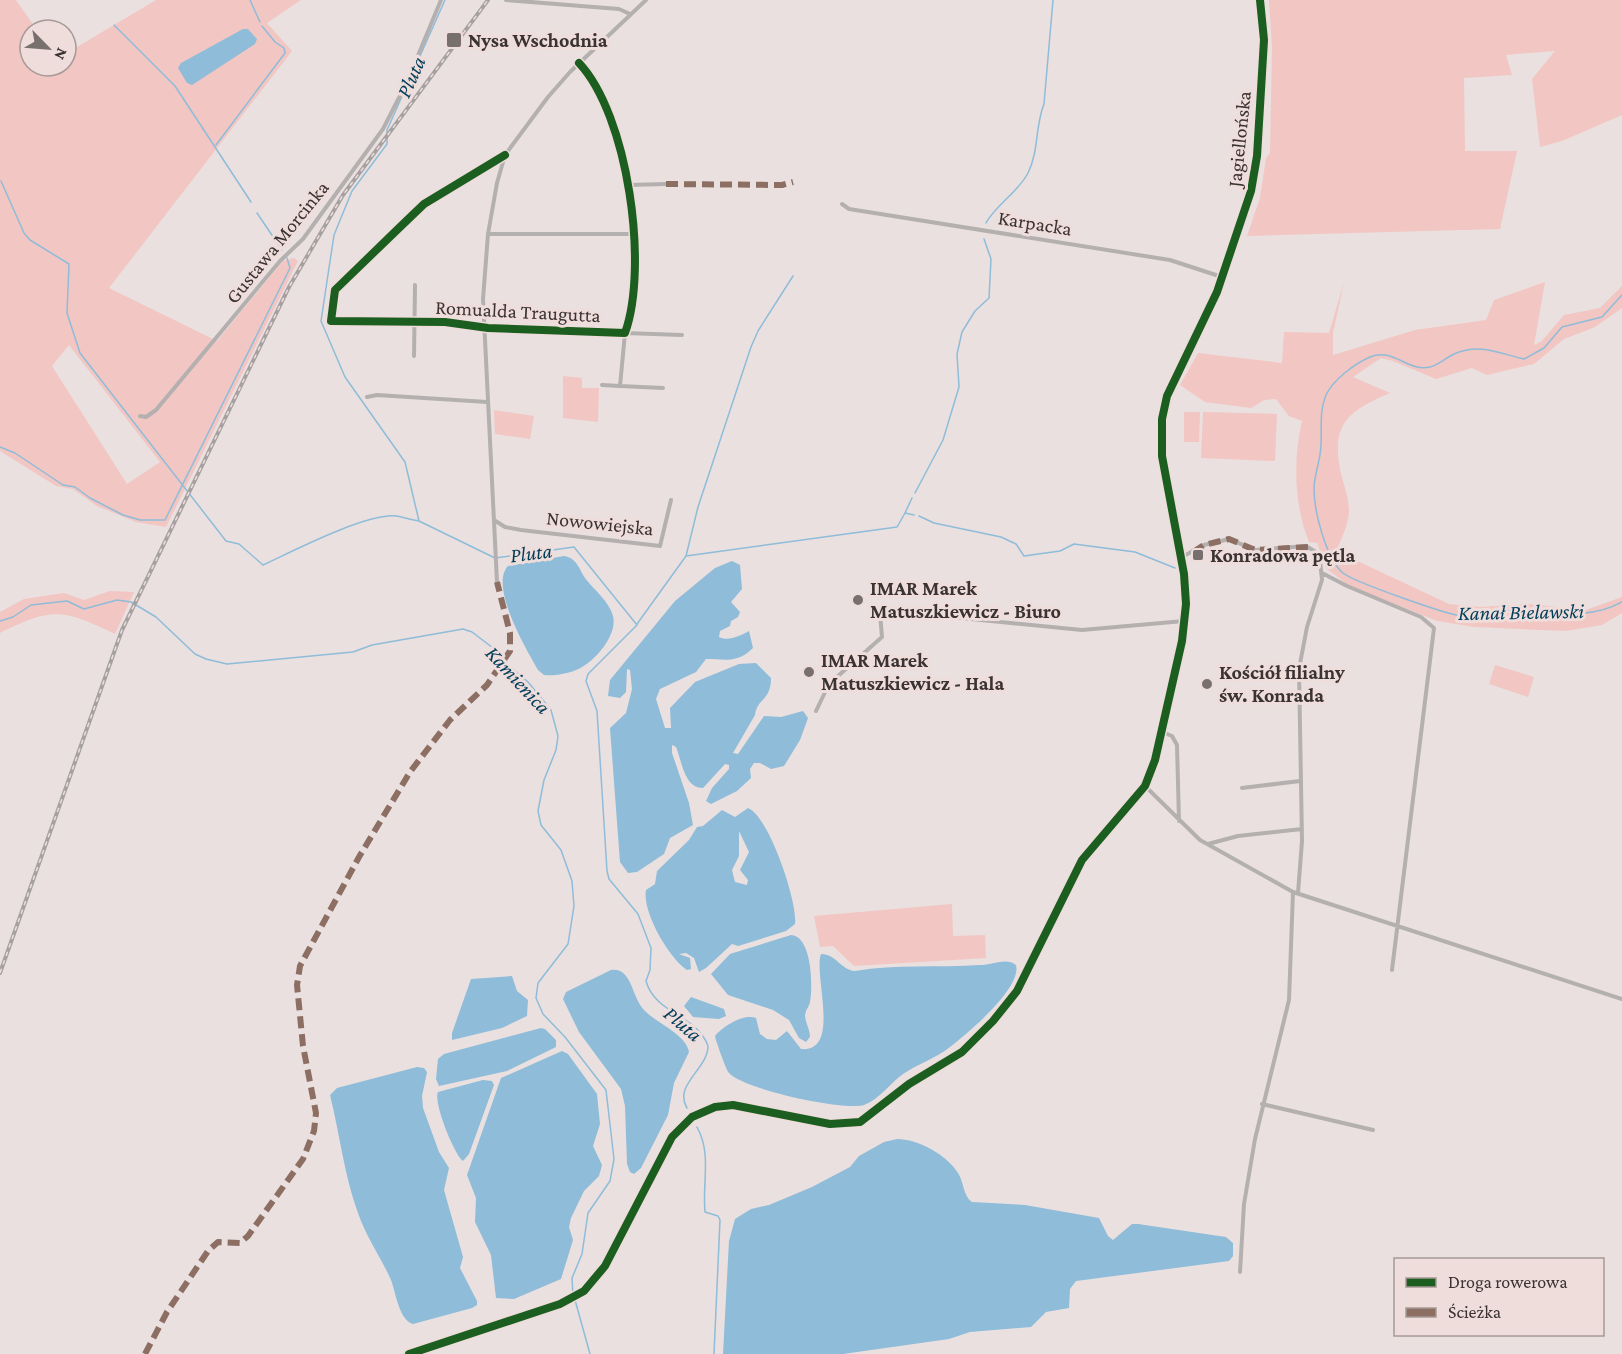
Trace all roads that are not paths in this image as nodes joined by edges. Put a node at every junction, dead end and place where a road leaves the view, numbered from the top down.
1 (441, 0) edge
2 (506, 0) edge
3 (646, 0) edge
4 (1260, 0) edge
5 (630, 14) junction
6 (579, 63) junction
7 (505, 155) junction
8 (666, 184) dead end
9 (628, 185) junction
10 (842, 204) dead end
11 (488, 234) junction
12 (632, 234) junction
13 (1222, 277) junction
14 (415, 285) dead end
15 (415, 322) junction
16 (483, 327) junction
17 (625, 333) junction
18 (682, 335) dead end
19 (414, 356) dead end
20 (602, 386) dead end
21 (620, 386) junction
22 (663, 388) dead end
23 (367, 397) dead end
24 (487, 402) junction
25 (141, 416) dead end
26 (671, 500) dead end
27 (494, 519) junction
28 (1182, 557) junction
29 (1323, 573) junction
30 (497, 582) dead end
31 (1185, 621) junction
32 (816, 711) dead end
33 (1161, 732) junction
34 (1300, 781) junction
35 (1145, 786) junction
36 (1242, 788) dead end
37 (1178, 822) junction
38 (1302, 829) junction
39 (1208, 844) junction
40 (1296, 892) junction
41 (1398, 925) junction
42 (1392, 970) dead end
43 (1622, 999) edge
44 (1262, 1104) junction
45 (1373, 1130) dead end
46 (1240, 1272) dead end
47 (409, 1354) edge

1 - 25 street, Gustawa Morcinka
2 - 5 street
3 - 5 street
4 - 13 street, Jagiellońska
5 - 6 street
6 - 7 street
6 - 9 street, Romualda Traugutta
7 - 11 street
7 - 15 street, Romualda Traugutta
8 - 9 street
9 - 12 street, Romualda Traugutta
10 - 13 street, Karpacka
11 - 12 street
11 - 16 street
12 - 17 street, Romualda Traugutta
13 - 28 street, Jagiellońska
14 - 15 street, Romualda Traugutta
15 - 16 street, Romualda Traugutta
15 - 19 street, Romualda Traugutta
16 - 17 street, Romualda Traugutta
16 - 24 street
17 - 18 street, Romualda Traugutta
17 - 21 street, Romualda Traugutta
20 - 21 street
21 - 22 street
23 - 24 street
24 - 27 street
26 - 27 street, Nowowiejska
27 - 30 street
28 - 29 street
28 - 31 street, Jagiellońska
29 - 34 street
29 - 41 street
31 - 32 street
31 - 33 street, Jagiellońska
33 - 35 street, Jagiellońska
33 - 37 street
34 - 36 street
34 - 38 street
35 - 37 street
35 - 47 street
37 - 39 street
38 - 39 street
38 - 40 street
39 - 40 street
40 - 41 street
40 - 44 street
41 - 42 street
41 - 43 street
44 - 45 street
44 - 46 street

